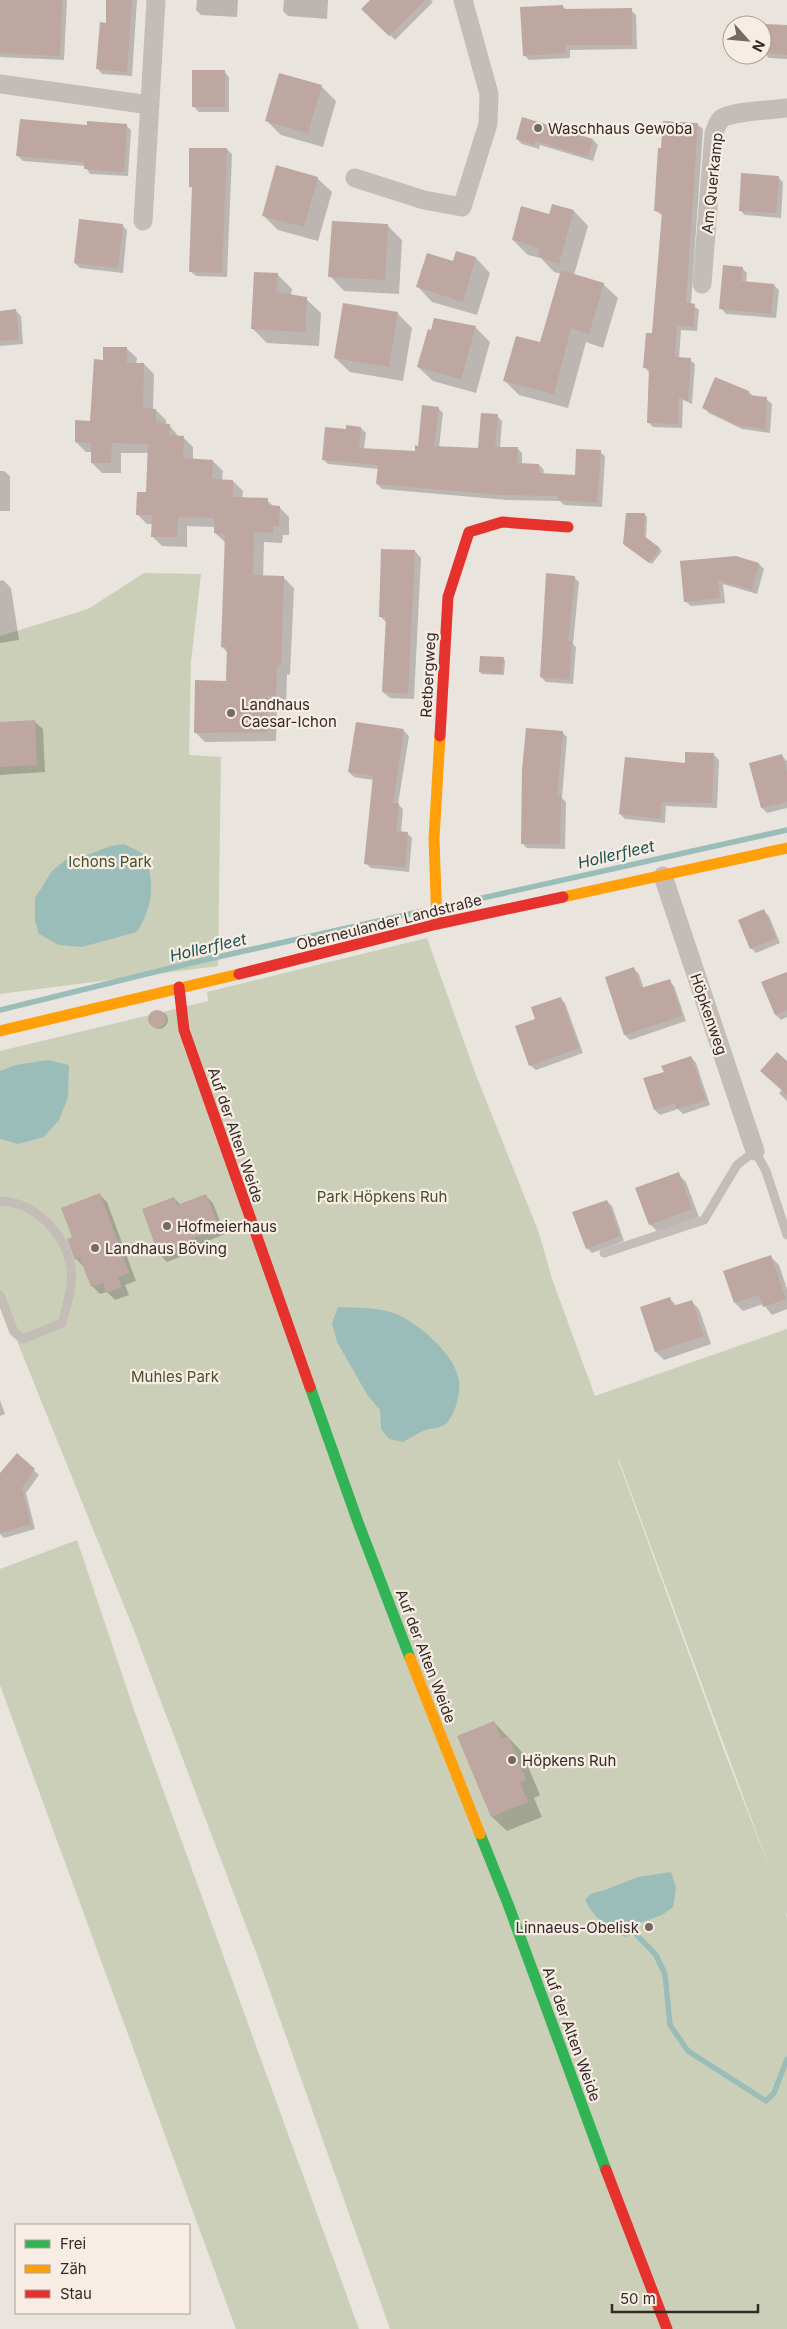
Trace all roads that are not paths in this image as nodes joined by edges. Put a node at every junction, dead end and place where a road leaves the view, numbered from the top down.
1 (156, 0) edge
2 (463, 0) edge
3 (0, 84) edge
4 (150, 105) junction
5 (787, 108) edge
6 (355, 178) dead end
7 (144, 221) dead end
8 (702, 284) dead end
9 (568, 527) dead end
10 (787, 848) edge
11 (663, 876) junction
12 (437, 924) junction
13 (179, 988) junction
14 (0, 1031) edge
15 (756, 1151) junction
16 (0, 1201) edge
17 (787, 1235) edge
18 (604, 1252) dead end
19 (0, 1295) edge
20 (667, 2329) edge

1 - 4 street
2 - 6 street
3 - 4 street
4 - 7 street
5 - 8 street, Am Querkamp
9 - 12 street, Retbergweg
10 - 11 street, Oberneulander Landstraße
11 - 12 street, Oberneulander Landstraße
11 - 15 street, Höpkenweg
12 - 13 street, Oberneulander Landstraße
13 - 14 street, Oberneulander Landstraße
13 - 20 street, Auf der Alten Weide
15 - 17 lane
15 - 18 lane
16 - 19 lane

